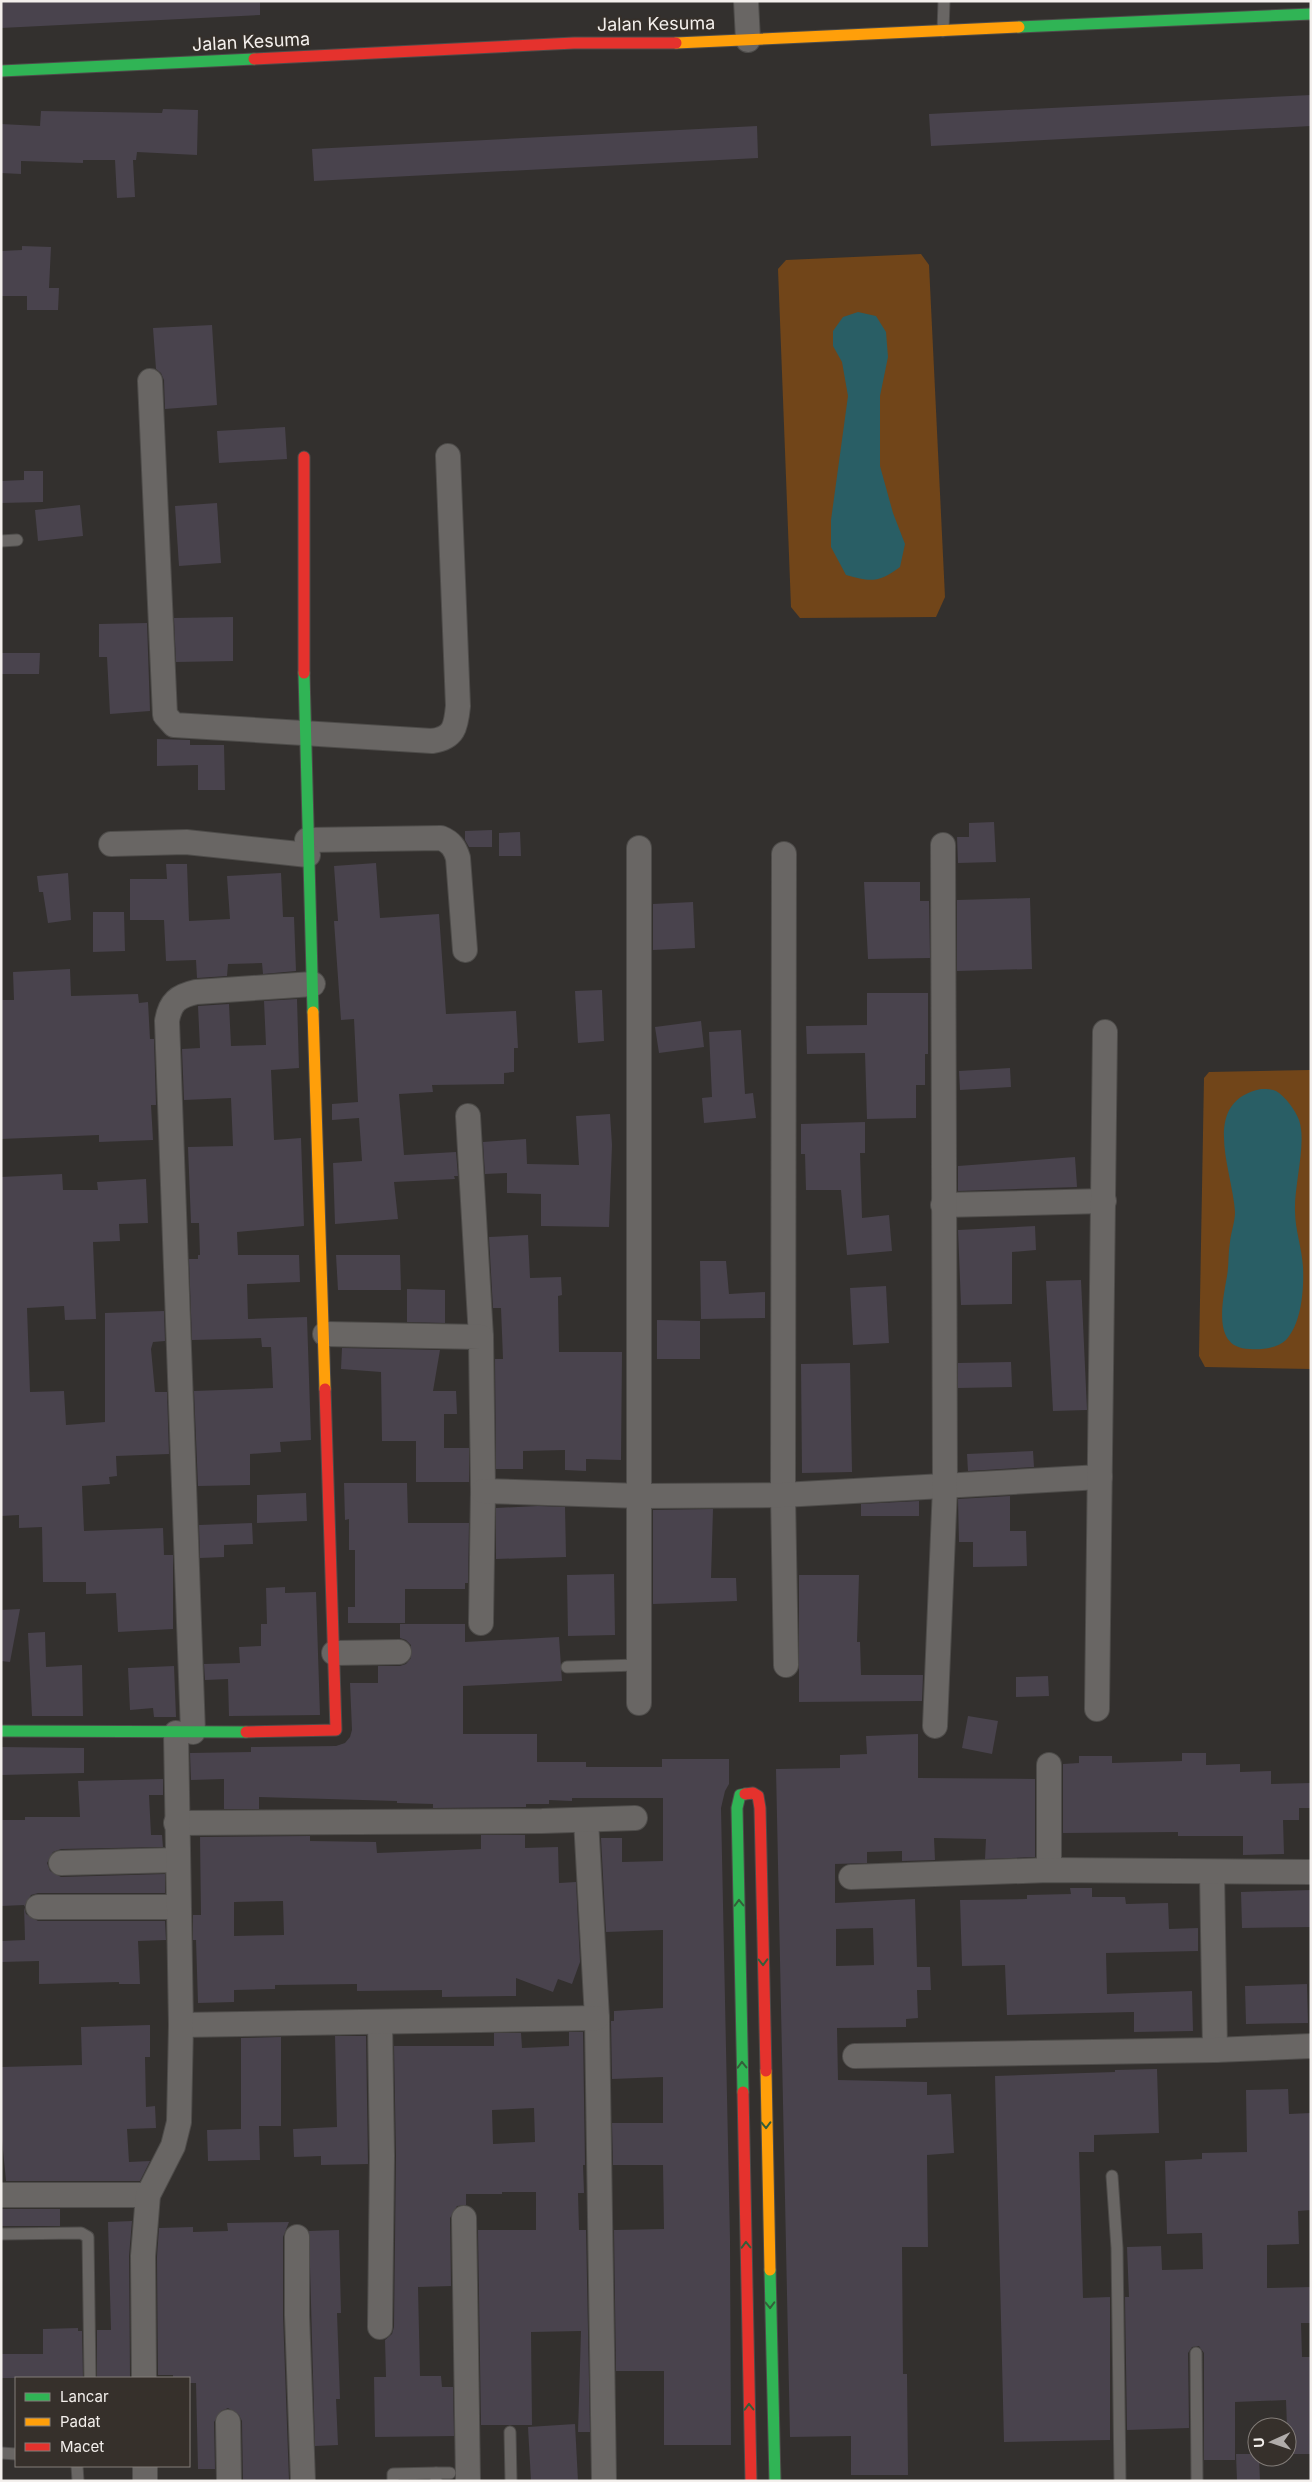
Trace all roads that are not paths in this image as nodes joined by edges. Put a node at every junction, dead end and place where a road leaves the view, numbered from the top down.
1 (746, 1) edge
2 (944, 1) edge
3 (1311, 14) edge
4 (943, 31) junction
5 (748, 40) junction
6 (1, 71) edge
7 (150, 381) dead end
8 (448, 456) dead end
9 (304, 457) dead end
10 (17, 540) dead end
11 (1, 542) edge
12 (304, 733) junction
13 (308, 841) junction
14 (111, 844) dead end
15 (943, 845) dead end
16 (639, 848) dead end
17 (784, 854) dead end
18 (465, 950) dead end
19 (312, 984) junction
20 (1105, 1032) dead end
21 (468, 1116) dead end
22 (1104, 1202) junction
23 (943, 1205) junction
24 (325, 1334) junction
25 (481, 1337) junction
26 (1100, 1477) junction
27 (945, 1487) junction
28 (483, 1491) junction
29 (783, 1495) junction
30 (641, 1496) junction
31 (481, 1623) dead end
32 (399, 1652) dead end
33 (334, 1653) junction
34 (638, 1665) junction
35 (786, 1665) dead end
36 (567, 1667) dead end
37 (639, 1703) dead end
38 (1097, 1709) dead end
39 (935, 1726) dead end
40 (1, 1731) edge
41 (184, 1733) junction
42 (1049, 1765) dead end
43 (634, 1818) dead end
44 (586, 1820) junction
45 (176, 1823) junction
46 (177, 1860) junction
47 (61, 1863) dead end
48 (1050, 1870) junction
49 (1212, 1872) junction
50 (1311, 1872) edge
51 (851, 1877) dead end
52 (38, 1907) dead end
53 (178, 1907) junction
54 (597, 2018) junction
55 (380, 2022) junction
56 (181, 2025) junction
57 (1311, 2046) edge
58 (1215, 2050) junction
59 (855, 2056) dead end
60 (754, 2084) junction
61 (1112, 2176) dead end
62 (1, 2195) edge
63 (148, 2195) junction
64 (464, 2218) dead end
65 (1, 2234) edge
66 (297, 2237) dead end
67 (380, 2327) dead end
68 (1196, 2353) dead end
69 (90, 2377) edge
70 (144, 2377) edge
71 (228, 2422) dead end
72 (510, 2432) dead end
73 (1, 2453) edge
74 (15, 2454) edge
75 (77, 2467) edge
76 (145, 2467) edge
77 (436, 2477) edge
78 (459, 2477) edge
79 (78, 2481) edge
80 (145, 2481) edge
81 (229, 2481) edge
82 (303, 2481) edge
83 (393, 2481) edge
84 (512, 2481) edge
85 (604, 2481) edge
86 (751, 2481) edge
87 (775, 2481) edge
88 (1120, 2481) edge
89 (1197, 2481) edge

1 - 5 street
2 - 4 lane
3 - 4 street, Jalan Kesuma
4 - 5 street, Jalan Kesuma
5 - 6 street, Jalan Kesuma
7 - 12 street
8 - 12 street
9 - 12 street
10 - 11 lane
12 - 13 street
13 - 14 street
13 - 18 street
13 - 19 street
15 - 23 street
16 - 30 street
17 - 29 street
19 - 24 street
19 - 41 street
20 - 22 street
21 - 25 street
22 - 23 street
22 - 26 street
23 - 27 street
24 - 25 street
24 - 33 street
25 - 28 street
26 - 27 street
26 - 38 street
27 - 29 street
27 - 39 street
28 - 30 street
28 - 31 street
29 - 30 street
29 - 35 street
30 - 34 street
32 - 33 street
33 - 41 street
34 - 36 lane
34 - 37 street
40 - 41 street
41 - 45 street
42 - 48 street
43 - 44 street
44 - 45 street
44 - 54 street
45 - 46 street
46 - 47 street
46 - 53 street
48 - 49 street
48 - 51 street
49 - 50 street
49 - 58 street
52 - 53 street
53 - 56 street
54 - 55 street
54 - 85 street
55 - 56 street
55 - 67 street
56 - 63 street
57 - 58 street
58 - 59 street
60 -> 60 street
86 -> 60 street
60 -> 87 street
61 - 88 lane
62 - 63 street
63 - 70 street
64 - 78 street
65 - 69 lane
66 - 82 street
68 - 89 lane
71 - 81 street
72 - 84 lane
73 - 74 lane
75 - 79 lane
76 - 80 street
77 - 78 lane
77 - 83 lane

